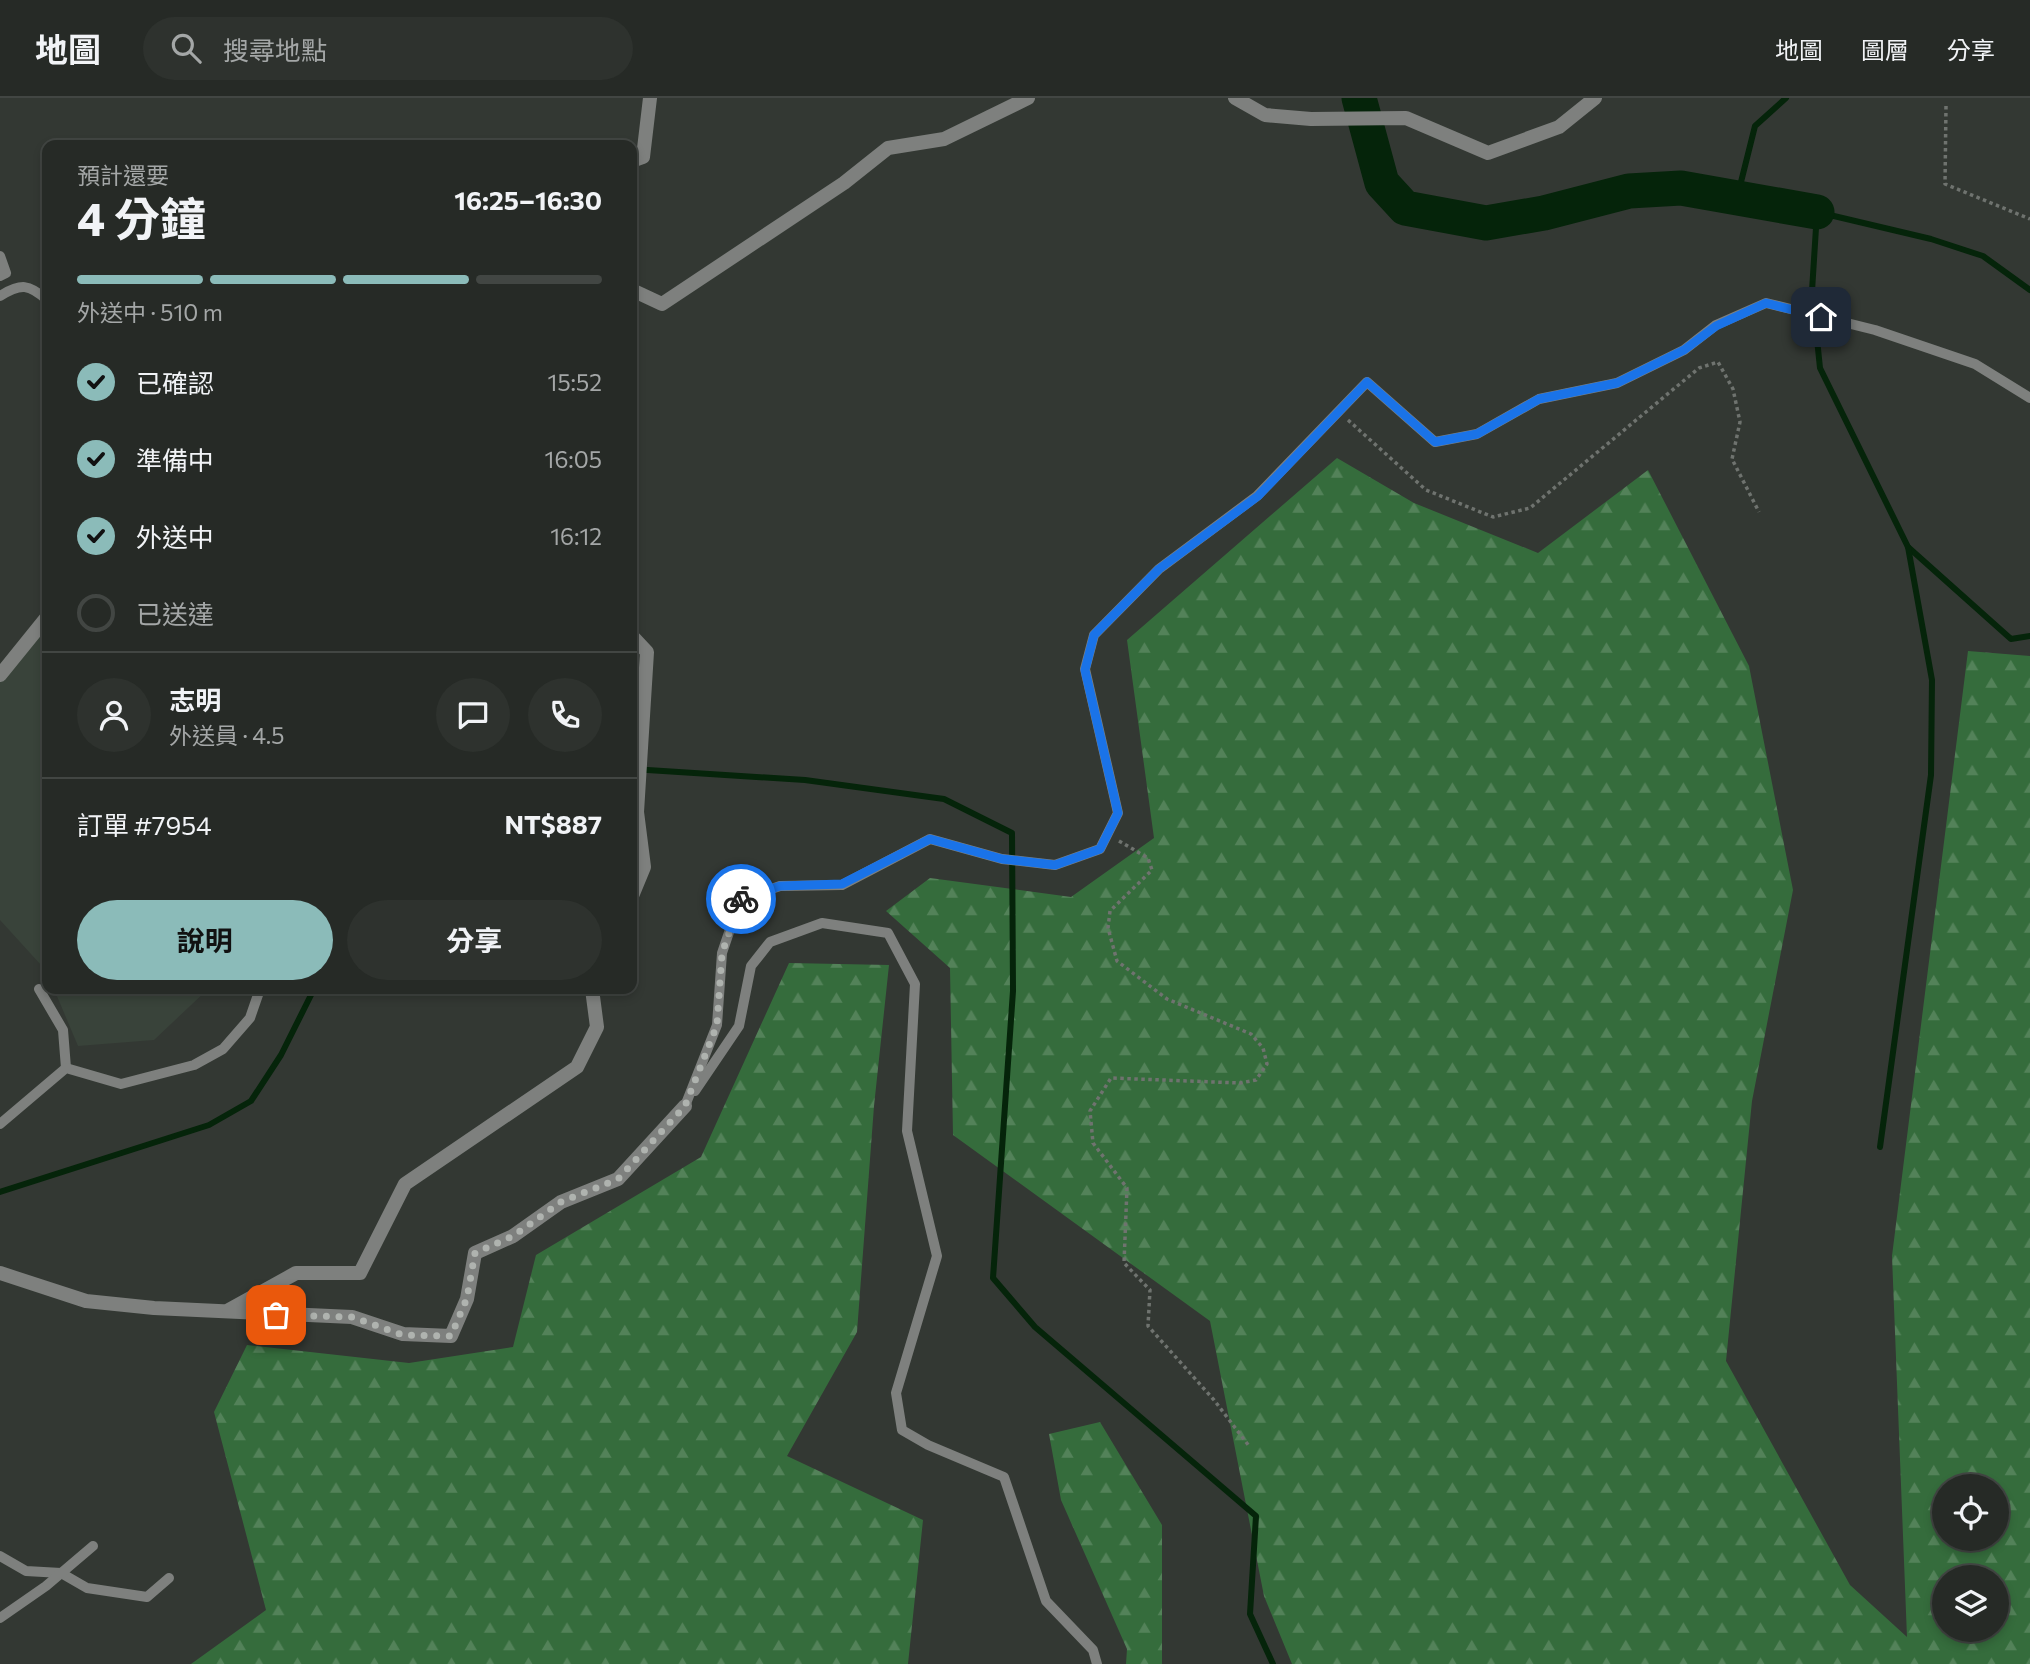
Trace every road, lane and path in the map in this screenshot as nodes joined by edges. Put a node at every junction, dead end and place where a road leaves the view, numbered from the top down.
1 (650, 98) edge
2 (1028, 98) edge
3 (1235, 98) edge
4 (1592, 99) edge
5 (1946, 106) dead end
6 (637, 159) edge
7 (2030, 219) edge
8 (0, 256) edge
9 (0, 276) edge
10 (637, 292) edge
11 (0, 296) edge
12 (42, 296) edge
13 (2030, 398) edge
14 (1339, 412) junction
15 (1759, 512) dead end
16 (42, 623) edge
17 (637, 641) edge
18 (0, 676) edge
19 (637, 812) edge
20 (637, 812) edge
21 (1107, 835) junction
22 (637, 884) edge
23 (39, 989) dead end
24 (258, 994) edge
25 (593, 994) edge
26 (66, 1068) junction
27 (685, 1106) junction
28 (0, 1124) edge
29 (0, 1273) edge
30 (229, 1310) junction
31 (1249, 1446) dead end
32 (93, 1546) dead end
33 (0, 1556) edge
34 (61, 1573) junction
35 (169, 1578) dead end
36 (0, 1618) edge
37 (1097, 1664) edge

1 - 6 street
2 - 10 street
3 - 4 street
5 - 7 path
8 - 9 lane
11 - 12 lane
13 - 14 lane
14 - 15 path
14 - 21 lane
16 - 18 street
17 - 19 street
20 - 22 street
21 - 27 lane
21 - 31 path
23 - 26 lane
24 - 26 lane
25 - 30 street
26 - 28 lane
27 - 30 street
27 - 37 lane
29 - 30 street
32 - 34 lane
33 - 34 lane
34 - 35 lane
34 - 36 lane

